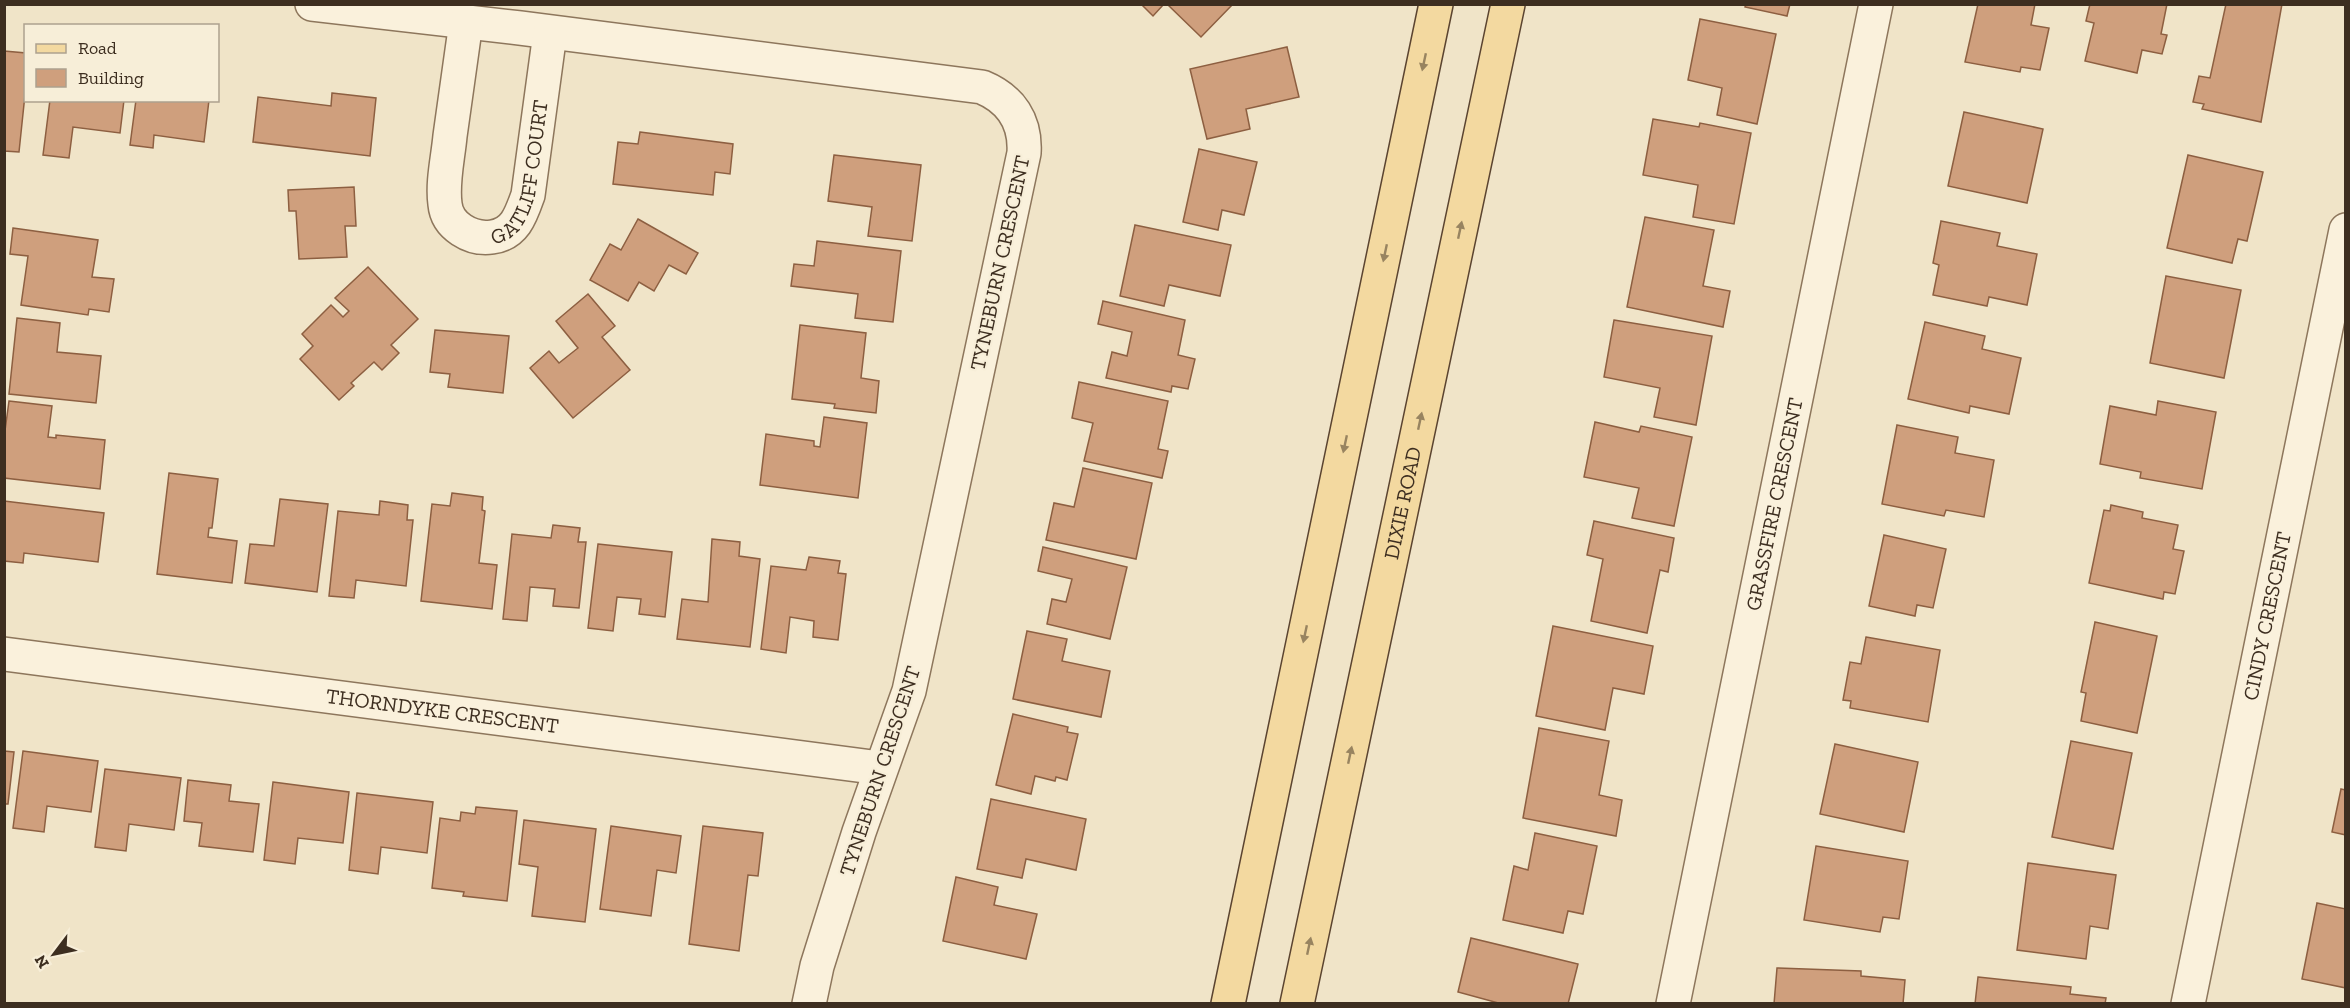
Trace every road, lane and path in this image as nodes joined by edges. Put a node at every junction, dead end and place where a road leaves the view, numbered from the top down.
1 (312, 4) edge
2 (1436, 4) edge
3 (1508, 4) edge
4 (1876, 4) edge
5 (466, 22) junction
6 (531, 22) edge
7 (2346, 230) edge
8 (4, 654) edge
9 (880, 768) junction
10 (809, 1004) edge
11 (1228, 1004) edge
12 (1297, 1004) edge
13 (1672, 1004) edge
14 (2188, 1004) edge

1 - 5 street, TYNEBURN CRESCENT
2 -> 11 main road
12 -> 3 main road, DIXIE ROAD
4 - 13 street, GRASSFIRE CRESCENT
5 - 6 street, TYNEBURN CRESCENT
5 - 6 street, GATLIFF COURT
6 - 9 street, TYNEBURN CRESCENT
7 - 14 street, CINDY CRESCENT
8 - 9 street, THORNDYKE CRESCENT
9 - 10 street, TYNEBURN CRESCENT

